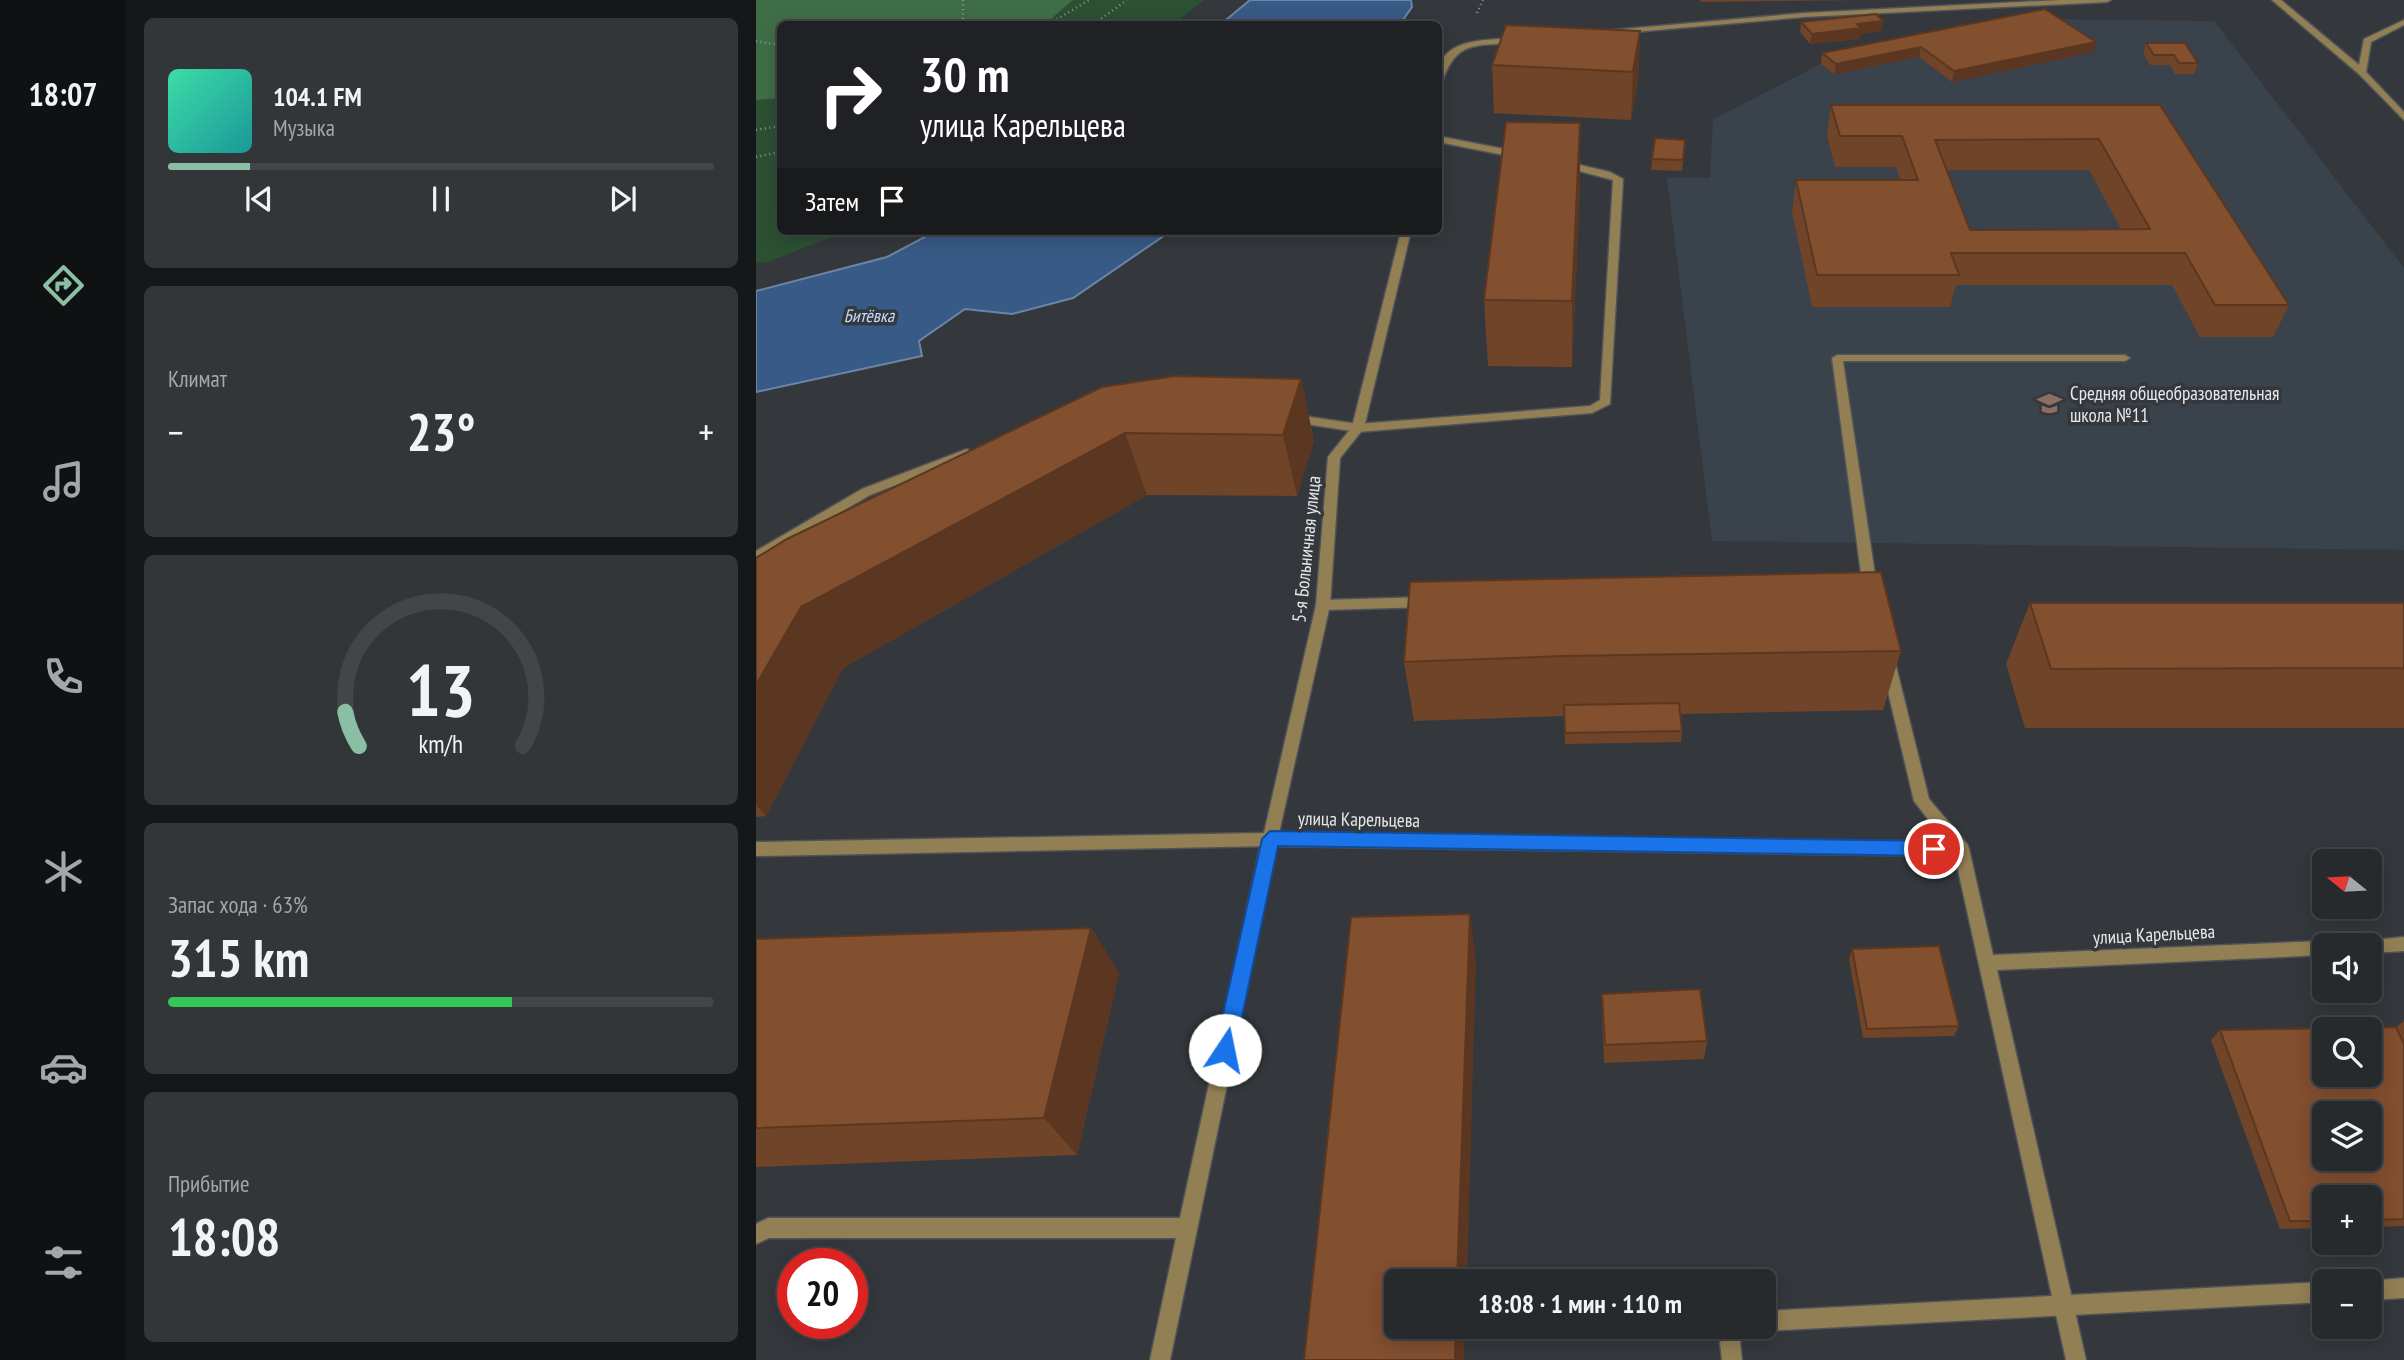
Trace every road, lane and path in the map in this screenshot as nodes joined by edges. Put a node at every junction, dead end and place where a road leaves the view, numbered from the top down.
1 (963, 0) edge
2 (1089, 0) edge
3 (1128, 0) edge
4 (2107, 0) edge
5 (2276, 0) edge
6 (963, 21) edge
7 (1054, 21) edge
8 (1098, 21) edge
9 (2404, 22) edge
10 (1599, 33) edge
11 (1530, 39) edge
12 (756, 41) edge
13 (777, 44) edge
14 (1442, 70) edge
15 (2362, 72) junction
16 (2404, 117) edge
17 (777, 126) edge
18 (756, 130) edge
19 (1442, 140) edge
20 (777, 153) edge
21 (756, 157) edge
22 (1530, 158) edge
23 (1555, 163) edge
24 (1405, 235) edge
25 (2125, 358) dead end
26 (1278, 416) edge
27 (1359, 428) junction
28 (978, 450) edge
29 (756, 557) edge
30 (1867, 595) edge
31 (1446, 602) edge
32 (1323, 605) junction
33 (1883, 643) edge
34 (1270, 839) junction
35 (756, 849) edge
36 (1961, 849) junction
37 (2404, 944) edge
38 (2382, 945) edge
39 (2312, 949) edge
40 (1987, 963) junction
41 (1187, 1228) junction
42 (756, 1234) edge
43 (2404, 1288) edge
44 (2382, 1289) edge
45 (2312, 1294) edge
46 (2064, 1308) junction
47 (1776, 1320) edge
48 (1732, 1339) edge
49 (1160, 1360) edge
50 (1732, 1360) edge
51 (2076, 1360) edge

1 - 6 path
2 - 7 path
3 - 8 path
4 - 10 street
5 - 15 street
9 - 15 street
11 - 14 street
12 - 13 path
15 - 16 street
17 - 18 path
19 - 22 street
20 - 21 path
23 - 27 street
24 - 27 street, 5-я Больничная улица
25 - 30 street
26 - 27 street
27 - 32 street, 5-я Больничная улица
28 - 29 street
31 - 32 street
32 - 34 street, 5-я Больничная улица
33 - 36 street
34 - 35 street, улица Карельцева
34 - 36 street, улица Карельцева
34 - 41 street, 5-я Больничная улица
36 - 40 street
37 - 38 street
39 - 40 street, улица Карельцева
40 - 46 street
41 - 42 street
41 - 49 street, 5-я Больничная улица
43 - 44 street
45 - 46 street
46 - 47 street
46 - 51 street
48 - 50 street

